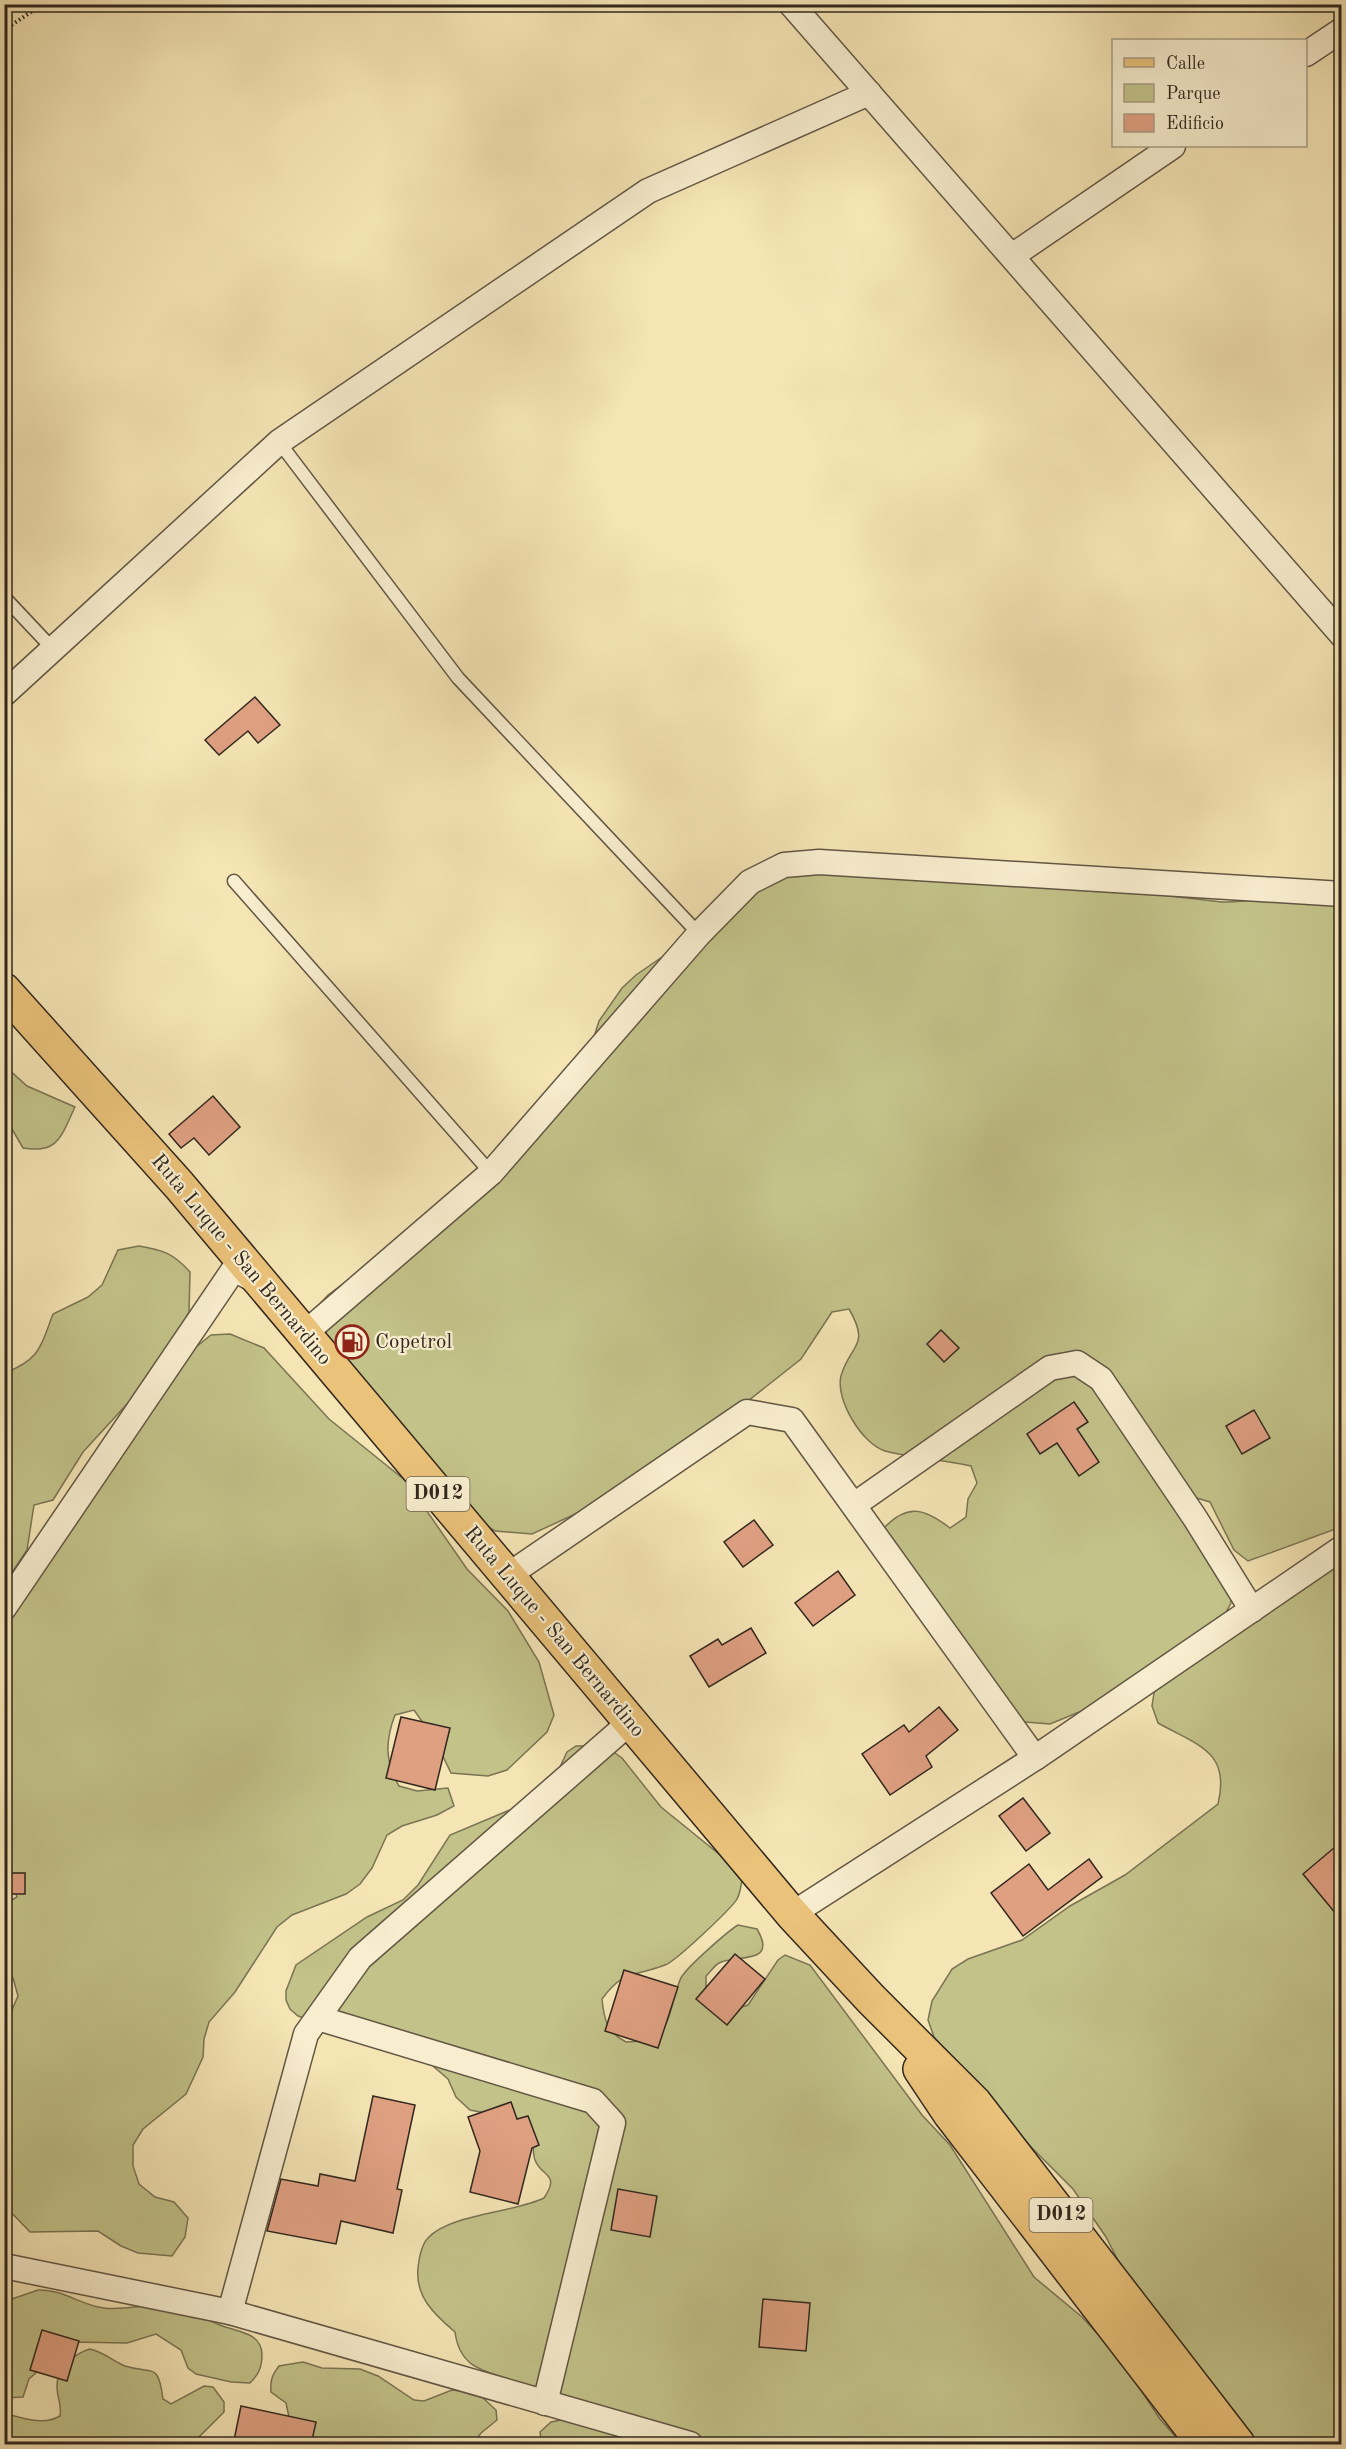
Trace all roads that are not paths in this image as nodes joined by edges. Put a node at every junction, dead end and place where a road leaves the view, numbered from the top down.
1 (791, 4) edge
2 (1341, 30) edge
3 (1307, 53) edge
4 (869, 93) junction
5 (1172, 147) edge
6 (1012, 256) junction
7 (279, 442) junction
8 (4, 597) edge
9 (1341, 635) edge
10 (52, 648) junction
11 (4, 694) edge
12 (234, 881) dead end
13 (1341, 894) edge
14 (699, 933) junction
15 (4, 990) edge
16 (491, 1173) junction
17 (262, 1285) junction
18 (304, 1334) junction
19 (854, 1505) junction
20 (1341, 1548) edge
21 (507, 1576) junction
22 (4, 1608) edge
23 (1252, 1610) junction
24 (635, 1728) junction
25 (1035, 1758) junction
26 (792, 1914) junction
27 (871, 1999) junction
28 (318, 2018) junction
29 (4, 2266) edge
30 (230, 2312) junction
31 (545, 2403) junction
32 (690, 2445) edge
33 (1204, 2445) edge
34 (1238, 2445) edge

1 - 4 street
2 - 3 street
4 - 6 street
4 - 7 street
5 - 6 street
6 - 9 street
7 - 10 street
7 - 14 lane
8 - 10 lane
10 - 11 street
12 - 16 lane
13 - 14 street
14 - 16 street
15 - 17 main road, Ruta Luque - San Bernardino / D012
16 - 18 street
17 - 18 main road, Ruta Luque - San Bernardino / D012
17 - 22 street
18 - 21 main road, Ruta Luque - San Bernardino / D012
19 - 21 street
19 - 23 street
19 - 25 street
20 - 23 street
21 - 24 main road, Ruta Luque - San Bernardino / D012
23 - 25 street
24 - 26 main road, Ruta Luque - San Bernardino / D012
24 - 28 street
25 - 26 street
26 - 27 main road, Ruta Luque - San Bernardino / D012
27 - 33 main road, D012
27 - 34 main road, D012
28 - 30 street
28 - 31 street
29 - 30 street
30 - 31 street
31 - 32 street

